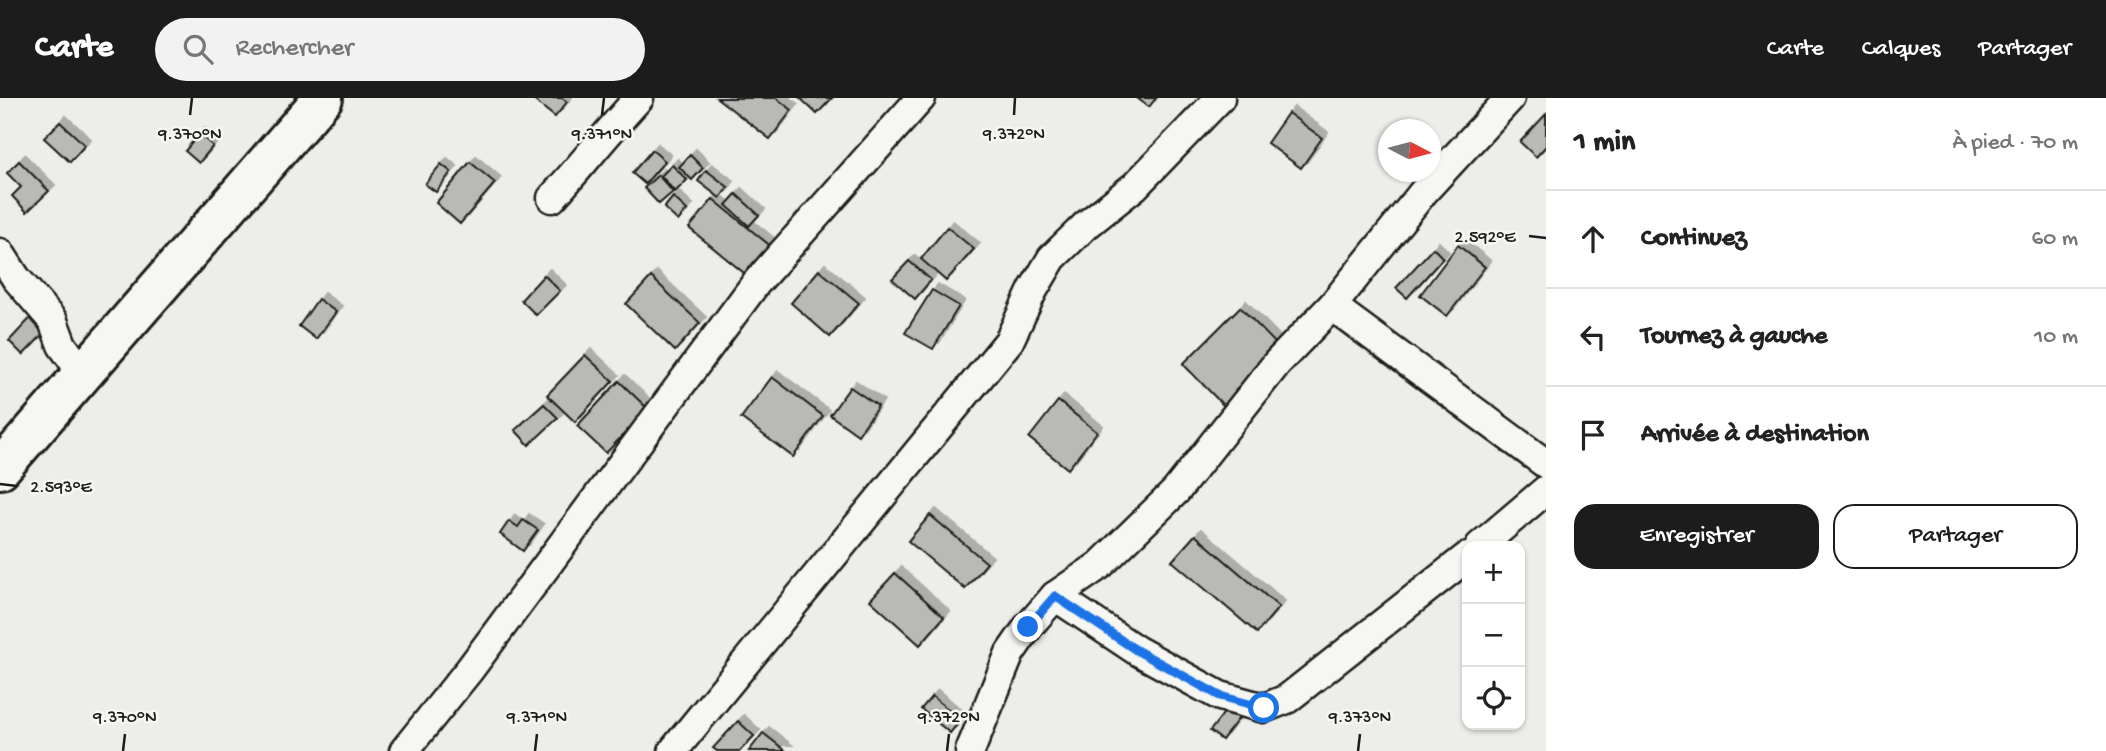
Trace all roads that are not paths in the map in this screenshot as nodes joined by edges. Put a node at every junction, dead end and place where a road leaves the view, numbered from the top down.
1 (323, 98) edge
2 (639, 98) edge
3 (921, 98) edge
4 (1220, 98) edge
5 (1510, 98) edge
6 (552, 198) dead end
7 (0, 253) edge
8 (1332, 306) junction
9 (83, 374) junction
10 (1546, 464) edge
11 (0, 469) edge
12 (1546, 490) edge
13 (1486, 541) edge
14 (1462, 561) edge
15 (1055, 596) junction
16 (404, 751) edge
17 (673, 751) edge
18 (970, 751) edge

1 - 9 street
2 - 6 street
3 - 16 street
4 - 17 street
5 - 8 street
7 - 9 street
8 - 10 street
8 - 15 street
9 - 11 street
12 - 13 street
14 - 15 street
15 - 18 street

